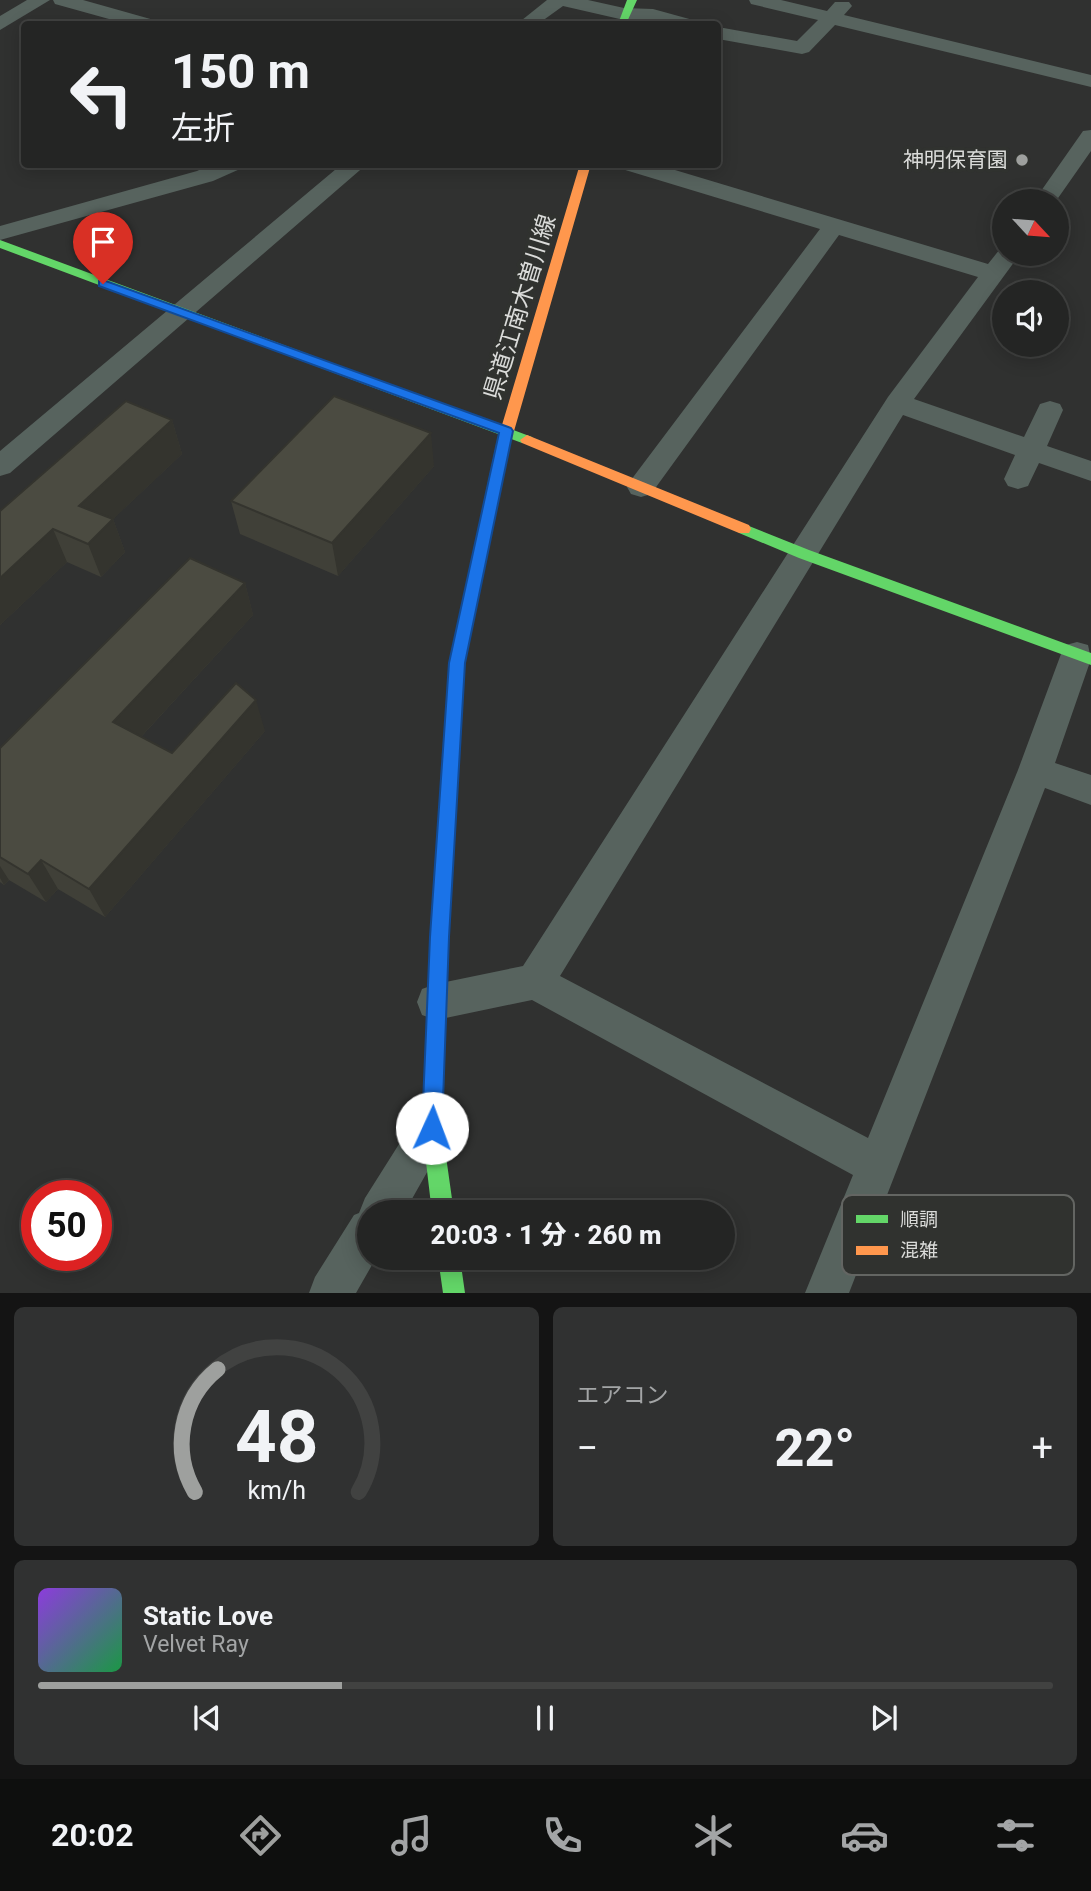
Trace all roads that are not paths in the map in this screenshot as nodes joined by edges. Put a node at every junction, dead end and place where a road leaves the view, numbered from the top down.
1 (41, 0) edge
2 (62, 0) edge
3 (561, 0) edge
4 (758, 0) edge
5 (848, 0) edge
6 (626, 13) edge
7 (831, 19) junction
8 (136, 21) edge
9 (530, 21) edge
10 (675, 21) edge
11 (0, 24) edge
12 (721, 34) edge
13 (1091, 81) edge
14 (1091, 136) edge
15 (223, 168) edge
16 (351, 168) edge
17 (585, 168) edge
18 (663, 169) edge
19 (1053, 189) edge
20 (834, 227) junction
21 (0, 233) edge
22 (0, 244) edge
23 (992, 262) edge
24 (1000, 266) edge
25 (180, 313) junction
26 (897, 403) junction
27 (1050, 410) dead end
28 (506, 431) junction
29 (1030, 449) junction
30 (0, 466) edge
31 (1091, 471) edge
32 (1018, 479) dead end
33 (640, 487) junction
34 (804, 554) junction
35 (1084, 656) edge
36 (1035, 769) junction
37 (1091, 790) edge
38 (535, 982) junction
39 (436, 1002) junction
40 (432, 1128) junction
41 (878, 1166) junction
42 (866, 1195) edge
43 (388, 1200) edge
44 (441, 1200) edge
45 (357, 1250) edge
46 (842, 1256) edge
47 (451, 1270) edge
48 (331, 1293) edge
49 (454, 1293) edge
50 (827, 1293) edge

1 - 11 street
2 - 8 street
3 - 6 street
3 - 9 street
4 - 7 street
5 - 7 street
6 - 10 street
7 - 12 street
7 - 13 street
14 - 19 street
15 - 21 street
16 - 25 street
17 - 28 main road, 県道江南木曽川線
18 - 20 street
20 - 23 street
20 - 33 street
22 - 25 main road
24 - 26 street
25 - 28 main road
25 - 30 street
26 - 29 street
26 - 34 street
27 - 29 street
28 - 33 main road
28 - 39 main road, 県道江南木曽川線
29 - 31 street
29 - 32 street
33 - 34 main road
34 - 35 main road
34 - 38 street
35 - 36 street
36 - 37 street
36 - 41 street
38 - 39 street
38 - 41 street
39 - 40 main road, 県道江南木曽川線
40 - 43 street
40 - 44 main road, 県道江南木曽川線
41 - 42 street
45 - 48 street
46 - 50 street
47 - 49 main road

